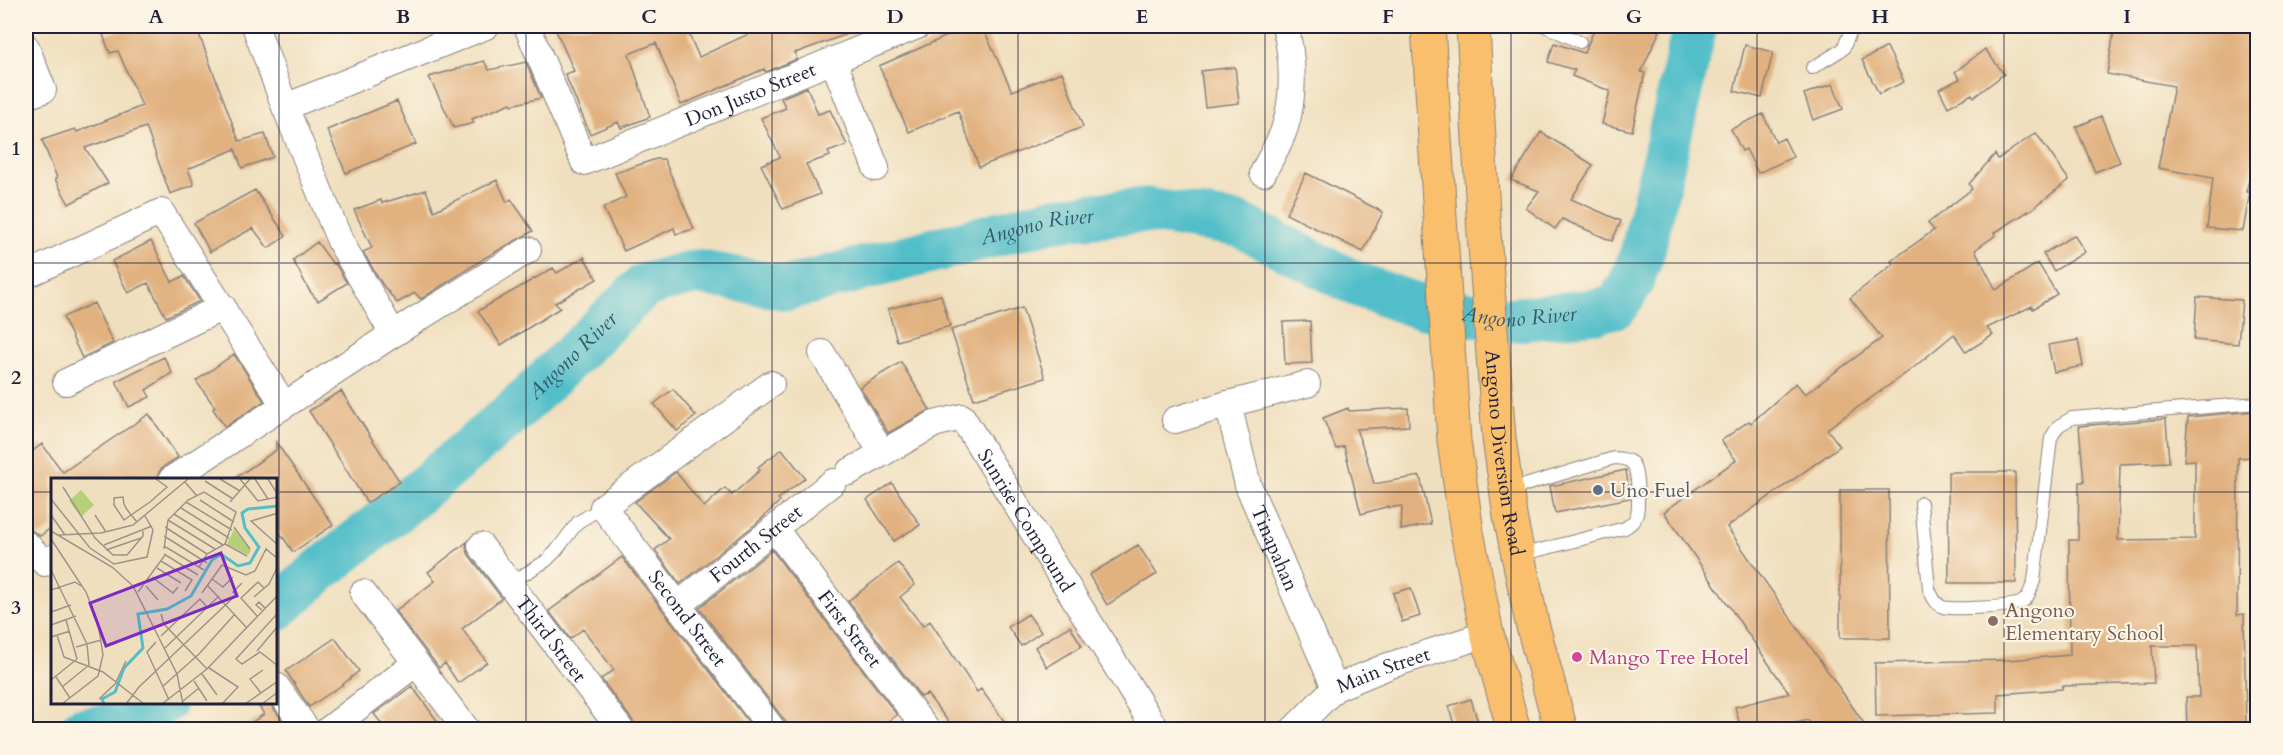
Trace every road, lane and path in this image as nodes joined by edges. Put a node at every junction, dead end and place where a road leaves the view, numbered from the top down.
1 (255, 26) edge
2 (486, 26) edge
3 (527, 26) edge
4 (917, 26) edge
5 (1285, 26) edge
6 (1428, 26) edge
7 (1473, 26) edge
8 (1545, 26) edge
9 (1848, 28) edge
10 (1580, 42) dead end
11 (26, 47) edge
12 (833, 60) junction
13 (1812, 68) dead end
14 (26, 96) edge
15 (285, 107) junction
16 (876, 168) dead end
17 (1263, 173) dead end
18 (528, 250) dead end
19 (26, 275) edge
20 (223, 307) junction
21 (393, 334) junction
22 (822, 353) dead end
23 (66, 382) dead end
24 (771, 384) dead end
25 (1307, 384) dead end
26 (2258, 403) edge
27 (1228, 404) junction
28 (284, 405) junction
29 (1175, 420) dead end
30 (882, 453) junction
31 (841, 477) joint
32 (174, 478) edge
33 (1507, 491) junction
34 (1921, 503) dead end
35 (603, 507) junction
36 (774, 528) junction
37 (26, 544) edge
38 (481, 546) dead end
39 (1519, 556) junction
40 (51, 559) edge
41 (510, 583) junction
42 (363, 593) dead end
43 (678, 605) junction
44 (1532, 623) junction
45 (1487, 634) junction
46 (416, 663) junction
47 (1335, 688) junction
48 (278, 689) edge
49 (307, 729) edge
50 (328, 729) edge
51 (467, 729) edge
52 (621, 729) edge
53 (773, 729) edge
54 (927, 729) edge
55 (1155, 729) edge
56 (1294, 729) edge
57 (1514, 729) edge
58 (1561, 729) edge

1 - 15 street
2 - 15 street
3 - 12 street, Don Justo Street
4 - 12 street, Don Justo Street
5 - 17 street
6 - 45 main road
7 - 33 main road, Angono Diversion Road
8 - 10 lane
9 - 13 lane
11 - 14 street
12 - 16 street
15 - 21 street
18 - 21 street
19 - 20 street
20 - 23 street
20 - 28 street
21 - 28 street
22 - 30 street
24 - 35 street
25 - 27 street
26 - 34 lane
27 - 29 street
27 - 47 street, Tinapahan
28 - 32 street
30 - 31 street, Sunrise Compound
30 - 55 street, Sunrise Compound
31 - 36 street, Fourth Street
33 - 39 main road, Angono Diversion Road
33 - 39 lane
35 - 41 lane
35 - 43 street, Second Street
36 - 43 street, Fourth Street
36 - 54 street, First Street
37 - 40 street
38 - 41 street, Third Street
39 - 44 main road, Angono Diversion Road
41 - 52 street, Third Street
42 - 46 street
43 - 53 street, Second Street
44 - 45 main road
44 - 58 main road, Angono Diversion Road
45 - 47 street, Main Street
45 - 57 main road
46 - 50 street
46 - 51 street
47 - 56 street, Main Street
48 - 49 street

